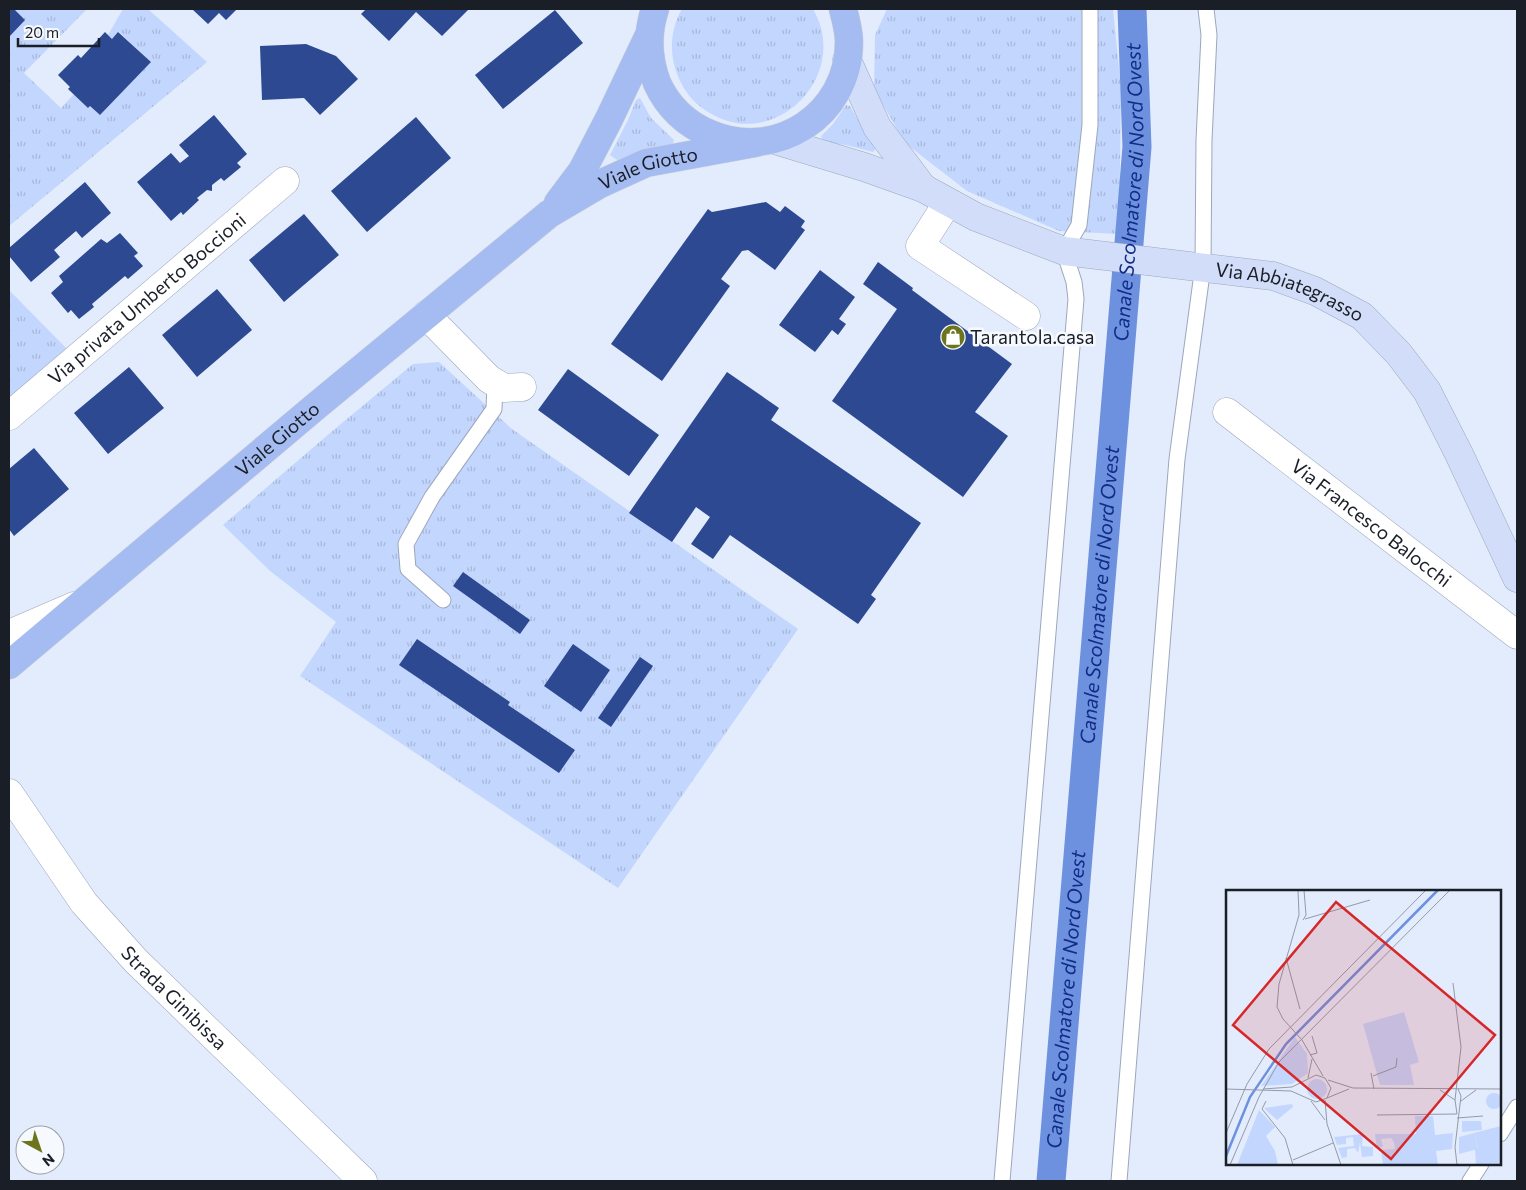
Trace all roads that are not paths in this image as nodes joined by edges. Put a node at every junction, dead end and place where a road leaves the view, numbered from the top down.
1 (842, 9) edge
2 (861, 9) edge
3 (1090, 9) edge
4 (1206, 9) edge
5 (650, 17) edge
6 (848, 51) junction
7 (765, 142) junction
8 (285, 181) dead end
9 (923, 188) junction
10 (948, 202) junction
11 (549, 214) junction
12 (1064, 251) junction
13 (1203, 266) junction
14 (426, 315) junction
15 (1026, 316) dead end
16 (495, 383) junction
17 (522, 387) dead end
18 (1227, 412) dead end
19 (9, 416) edge
20 (1517, 578) edge
21 (443, 600) dead end
22 (82, 603) junction
23 (9, 634) edge
24 (1517, 635) edge
25 (9, 665) edge
26 (9, 793) edge
27 (1517, 1106) edge
28 (1501, 1132) edge
29 (1480, 1165) edge
30 (363, 1181) edge
31 (1002, 1181) edge
32 (1119, 1181) edge
33 (1470, 1181) edge

1 - 6 main road, Viale Giotto
2 - 6 main road, Viale Giotto
3 - 12 lane
4 - 13 lane
5 - 7 main road, Viale Giotto
5 - 11 main road, Viale Giotto
6 - 7 main road, Viale Giotto
6 - 9 street, Via Abbiategrasso
7 - 9 street, Via Abbiategrasso
7 - 11 main road, Viale Giotto
8 - 19 street, Via privata Umberto Boccioni
9 - 10 street, Via Abbiategrasso
10 - 12 street, Via Abbiategrasso
10 - 15 street
11 - 14 main road, Viale Giotto
12 - 13 street, Via Abbiategrasso
12 - 31 lane
13 - 20 street, Via Abbiategrasso
13 - 32 lane
14 - 16 street
14 - 22 main road, Viale Giotto
16 - 17 street
16 - 21 lane
18 - 24 street, Via Francesco Balocchi
22 - 23 street
22 - 25 main road, Viale Giotto
26 - 30 street, Strada Ginibissa
27 - 28 lane
29 - 33 lane

